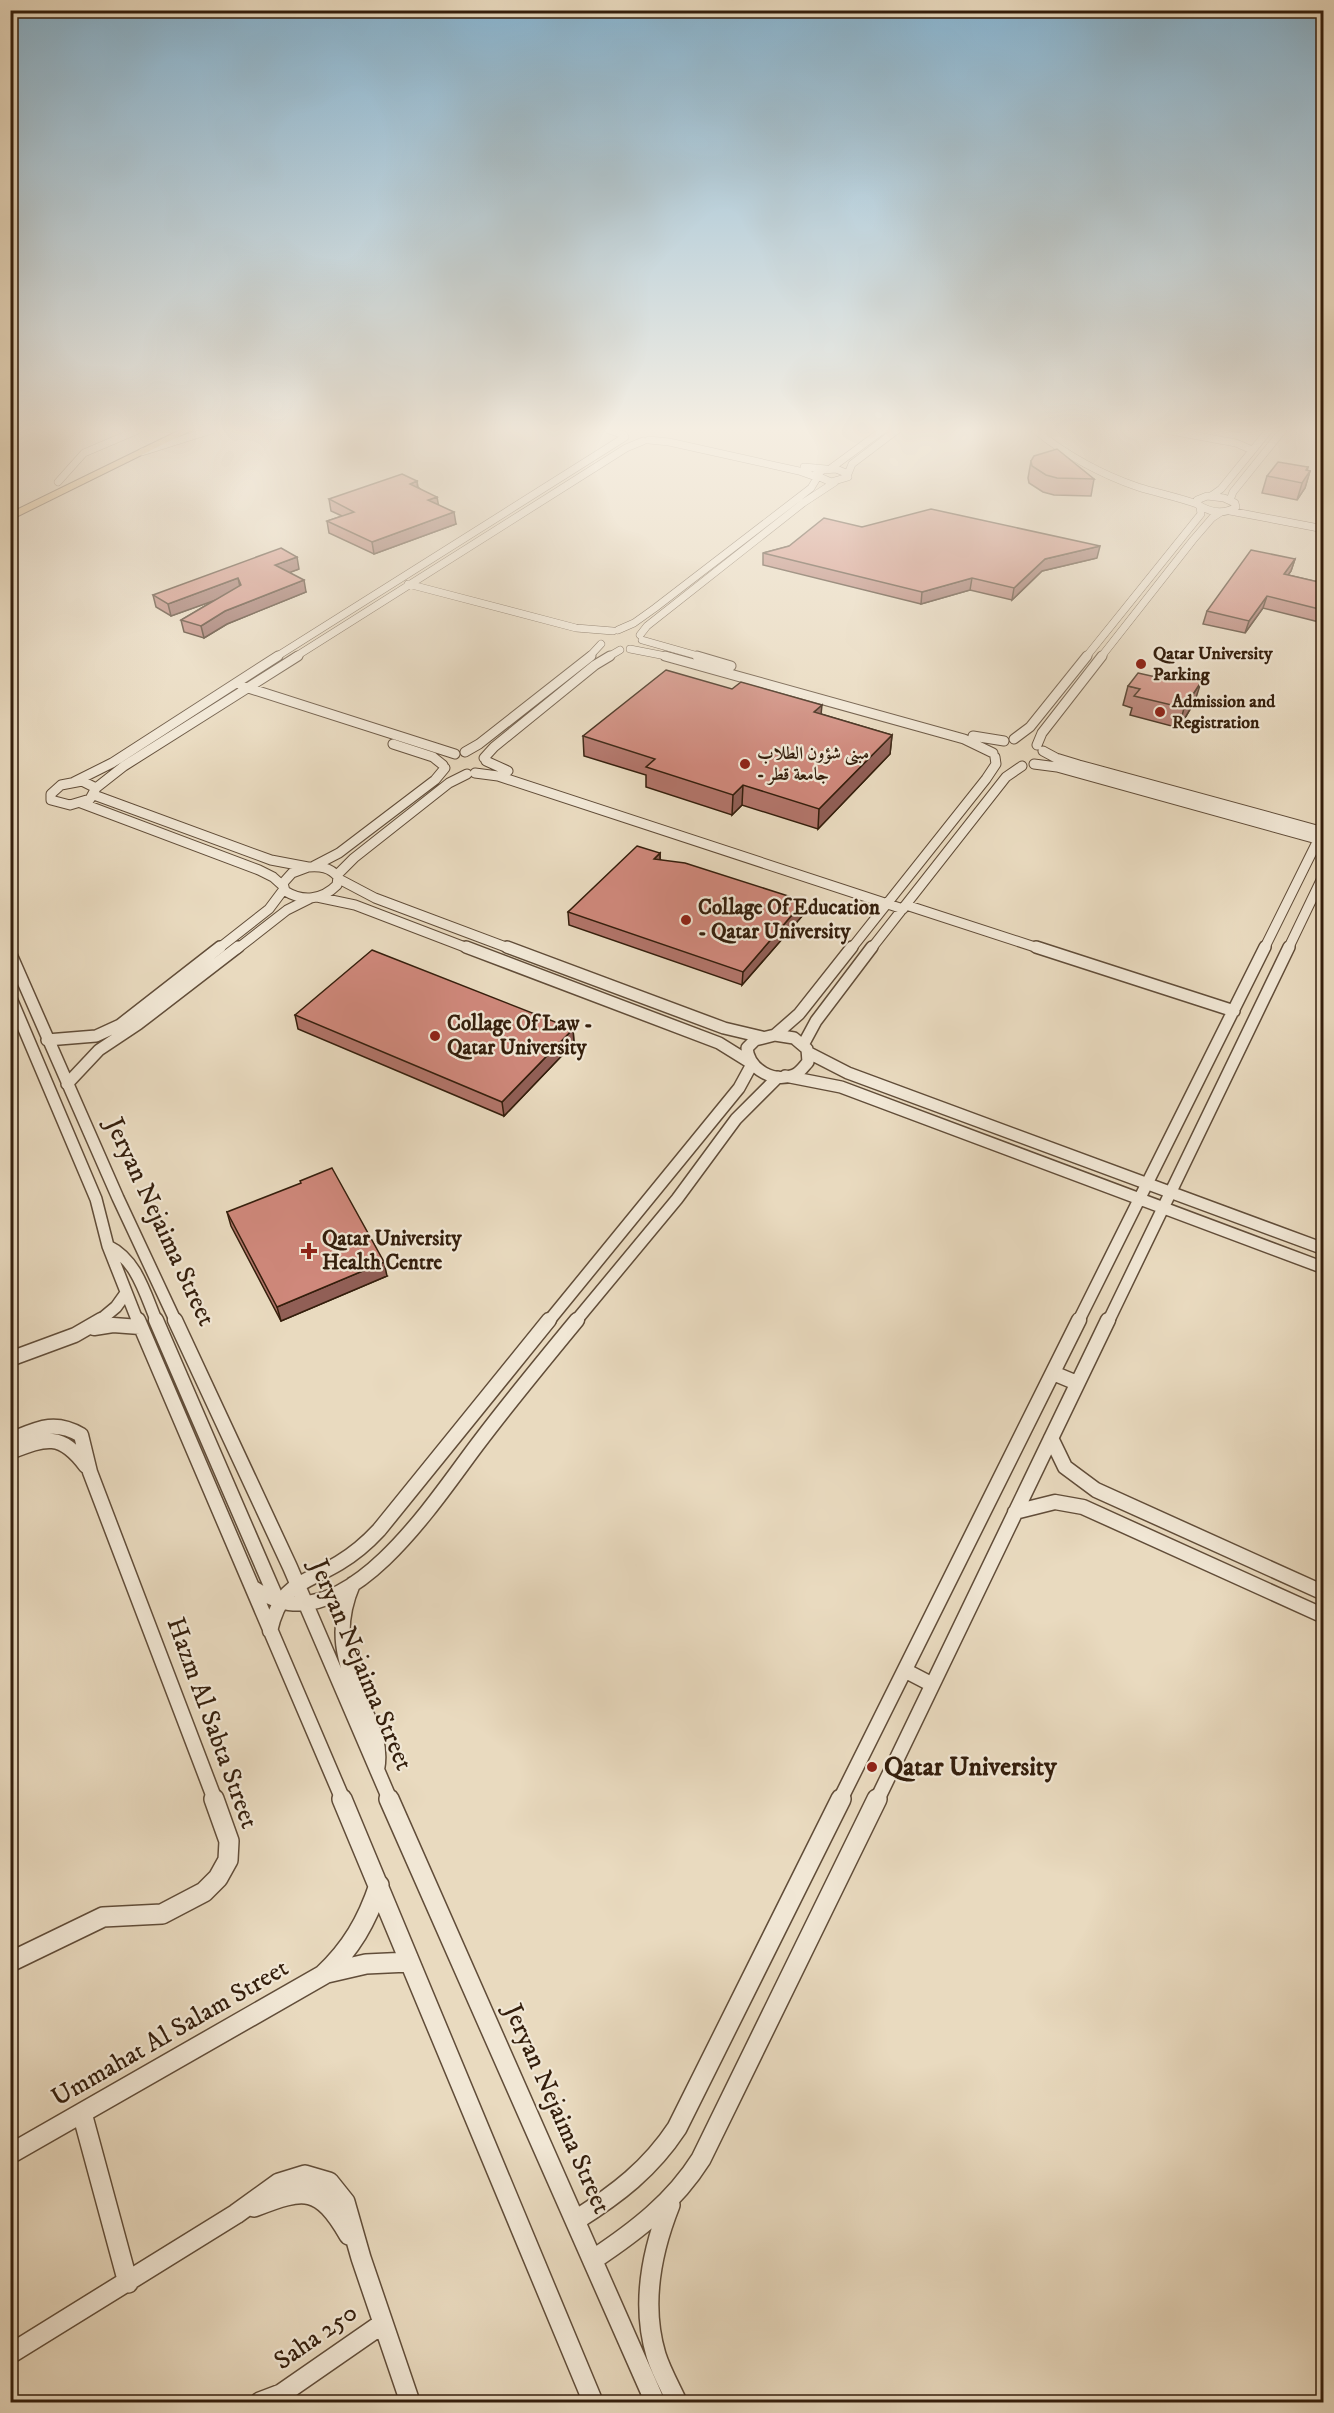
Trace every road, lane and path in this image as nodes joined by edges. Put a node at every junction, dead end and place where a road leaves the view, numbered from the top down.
1 (460, 543) edge
2 (475, 543) edge
3 (739, 543) edge
4 (753, 543) edge
5 (1178, 543) edge
6 (1191, 543) edge
7 (706, 568) junction
8 (716, 571) junction
9 (688, 581) junction
10 (398, 582) junction
11 (410, 584) junction
12 (699, 584) junction
13 (576, 628) junction
14 (616, 630) junction
15 (641, 638) junction
16 (600, 642) junction
17 (630, 649) junction
18 (620, 650) junction
19 (235, 684) junction
20 (247, 688) junction
21 (227, 690) junction
22 (238, 694) junction
23 (324, 713) junction
24 (315, 719) junction
25 (386, 737) junction
26 (979, 740) junction
27 (1009, 740) junction
28 (1040, 748) junction
29 (460, 753) junction
30 (994, 755) junction
31 (485, 760) junction
32 (1034, 764) junction
33 (444, 766) junction
34 (1022, 766) junction
35 (1078, 769) junction
36 (471, 773) junction
37 (74, 782) junction
38 (95, 792) junction
39 (81, 803) junction
40 (682, 832) junction
41 (1322, 836) edge
42 (311, 867) junction
43 (1323, 874) edge
44 (338, 877) junction
45 (284, 888) junction
46 (314, 898) junction
47 (888, 900) junction
48 (906, 906) junction
49 (1280, 916) junction
50 (1300, 922) junction
51 (220, 947) junction
52 (233, 951) junction
53 (10, 952) edge
54 (197, 966) junction
55 (209, 970) junction
56 (10, 996) edge
57 (1233, 1011) junction
58 (1256, 1013) junction
59 (1250, 1024) junction
60 (775, 1035) junction
61 (762, 1037) junction
62 (47, 1040) junction
63 (806, 1049) junction
64 (749, 1064) junction
65 (782, 1076) junction
66 (67, 1084) junction
67 (702, 1135) junction
68 (721, 1142) junction
69 (1147, 1184) junction
70 (1170, 1192) junction
71 (1139, 1199) junction
72 (1162, 1208) junction
73 (108, 1246) junction
74 (1323, 1249) edge
75 (1323, 1268) edge
76 (126, 1293) junction
77 (140, 1327) junction
78 (89, 1329) junction
79 (10, 1359) edge
80 (1053, 1373) junction
81 (1077, 1383) junction
82 (486, 1397) junction
83 (506, 1407) junction
84 (46, 1434) junction
85 (1051, 1438) junction
86 (10, 1440) edge
87 (10, 1452) edge
88 (1015, 1512) junction
89 (296, 1584) junction
90 (352, 1584) junction
91 (250, 1585) junction
92 (1323, 1593) edge
93 (278, 1602) junction
94 (305, 1604) junction
95 (1323, 1616) edge
96 (270, 1631) junction
97 (906, 1671) junction
98 (931, 1684) junction
99 (377, 1772) junction
100 (379, 1885) junction
101 (10, 1962) edge
102 (410, 1962) junction
103 (323, 1975) junction
104 (82, 2113) junction
105 (10, 2154) edge
106 (674, 2196) junction
107 (576, 2220) junction
108 (594, 2259) junction
109 (128, 2283) junction
110 (382, 2324) junction
111 (10, 2354) edge
112 (278, 2398) edge
113 (260, 2403) edge
114 (410, 2403) edge
115 (593, 2403) edge
116 (655, 2403) edge
117 (677, 2403) edge

1 - 10 street
2 - 11 street
3 - 7 street
4 - 8 street
5 - 27 street
6 - 28 street
7 - 8 street
7 - 9 street
8 - 12 street
9 - 12 street
9 - 14 street
10 - 11 street
10 - 19 street
11 - 13 street
11 - 20 street
12 - 15 street
13 - 14 street
13 - 16 street
14 - 15 street
14 - 16 street
15 - 17 street
15 - 26 street
16 - 18 street
16 - 29 street
17 - 18 street
17 - 26 street
18 - 31 street
19 - 20 street
19 - 21 street
20 - 22 street
20 - 23 street
21 - 22 street
21 - 37 street
22 - 24 street
22 - 38 street
23 - 24 street
23 - 25 street
24 - 25 street
25 - 29 street
25 - 33 street
26 - 27 street
26 - 30 street
27 - 28 street
27 - 30 street
28 - 32 street
28 - 35 street
29 - 31 street
29 - 33 street
30 - 34 street
30 - 47 street
31 - 36 street
31 - 40 street
32 - 34 street
32 - 35 street
33 - 36 street
33 - 42 street
34 - 48 street
35 - 41 street
36 - 40 street
36 - 44 street
37 - 38 street
37 - 39 street
38 - 39 street
38 - 42 street
39 - 45 street
40 - 47 street
41 - 49 street
42 - 44 street
42 - 45 street
43 - 50 street
44 - 46 street
44 - 61 street
45 - 46 street
45 - 51 street
46 - 52 street
46 - 64 street
47 - 48 street
47 - 60 street
48 - 57 street
48 - 63 street
49 - 50 street
49 - 57 street
50 - 58 street
51 - 52 street
51 - 54 street
52 - 55 street
53 - 62 street, Jeryan Nejaima Street
54 - 55 street
54 - 62 street
55 - 66 street
56 - 73 street, Jeryan Nejaima Street
57 - 58 street
57 - 59 street
57 - 69 street
58 - 59 street
59 - 70 street
60 - 61 street
60 - 63 street
61 - 64 street
62 - 66 street, Jeryan Nejaima Street
63 - 65 street
63 - 69 street
64 - 65 street
64 - 67 street
65 - 68 street
65 - 71 street
66 - 89 street, Jeryan Nejaima Street
67 - 68 street
67 - 82 street
68 - 83 street
69 - 70 street
69 - 71 street
70 - 72 street
70 - 74 street
71 - 72 street
71 - 80 street
72 - 75 street
72 - 81 street
73 - 76 street, Jeryan Nejaima Street
73 - 93 street
76 - 77 street, Jeryan Nejaima Street
76 - 78 street
77 - 78 street
77 - 91 street, Jeryan Nejaima Street
78 - 79 street
80 - 81 street
80 - 97 street
81 - 85 street
82 - 83 street
82 - 89 street
83 - 90 street
84 - 86 street
84 - 87 street
84 - 101 street, Hazm Al Sabta Street
85 - 88 street
85 - 92 street
88 - 95 street
88 - 98 street
89 - 93 street
89 - 94 street, Jeryan Nejaima Street
90 - 94 street
90 - 99 street
91 - 93 street
91 - 96 street, Jeryan Nejaima Street
93 - 94 street
93 - 96 street
94 - 99 street, Jeryan Nejaima Street
96 - 100 street, Jeryan Nejaima Street
97 - 98 street
97 - 107 street
98 - 106 street
99 - 107 street, Jeryan Nejaima Street
100 - 102 street, Jeryan Nejaima Street
100 - 103 street, Ummahat Al Salam Street
102 - 103 street, Ummahat Al Salam Street
102 - 115 street, Jeryan Nejaima Street
103 - 104 street, Ummahat Al Salam Street
104 - 105 street, Ummahat Al Salam Street
104 - 109 street
106 - 108 street
106 - 117 street
107 - 108 street, Jeryan Nejaima Street
108 - 116 street, Jeryan Nejaima Street
109 - 110 street
109 - 111 street
110 - 112 street, Saha 250
110 - 114 street
112 - 113 street, Saha 250

